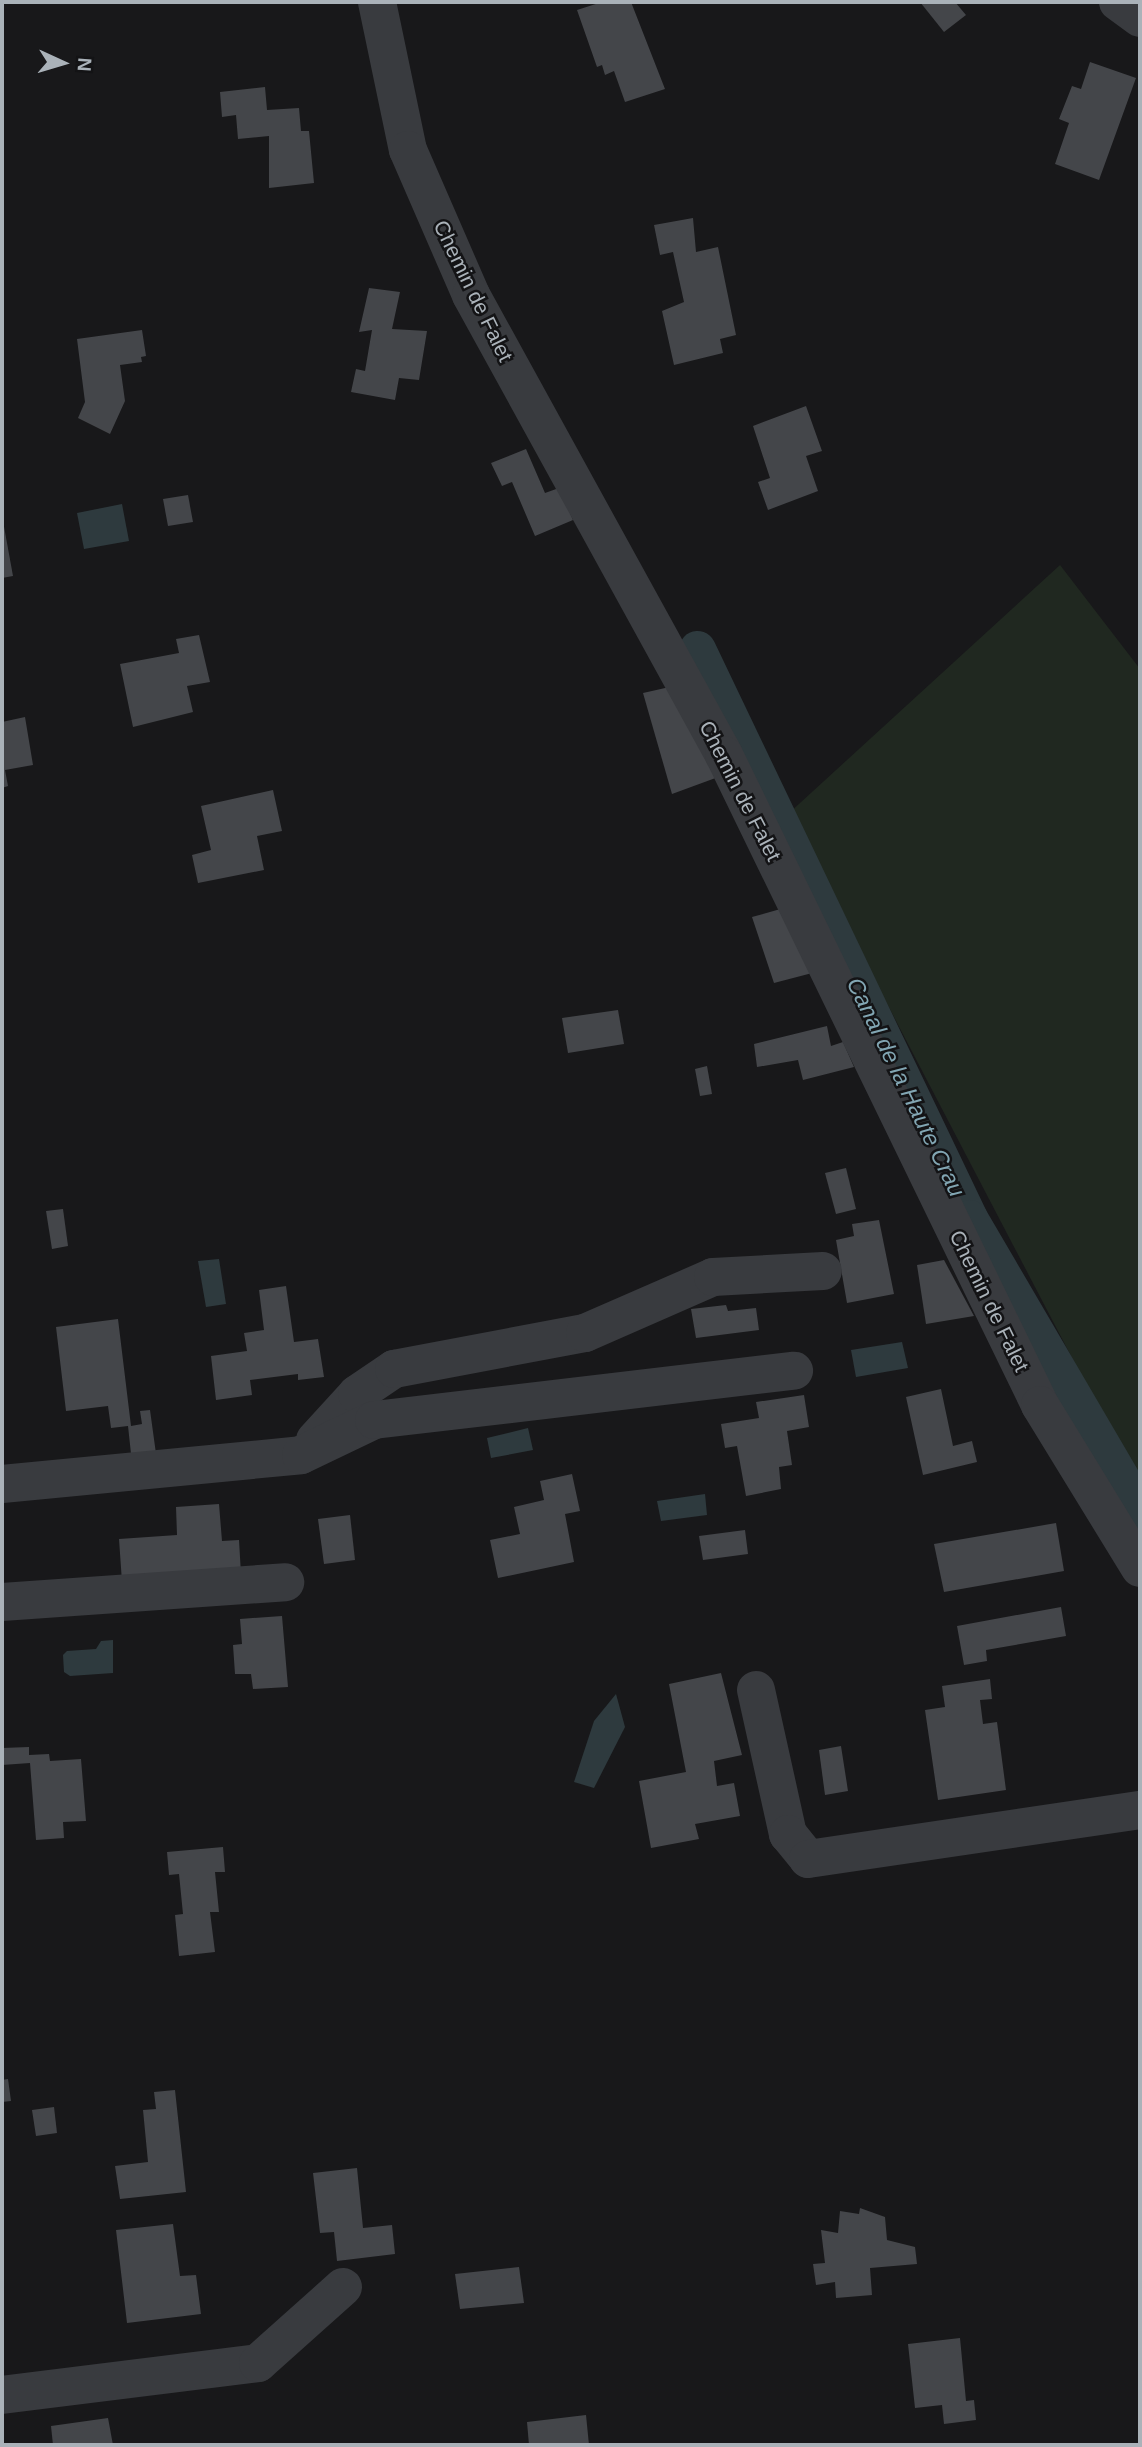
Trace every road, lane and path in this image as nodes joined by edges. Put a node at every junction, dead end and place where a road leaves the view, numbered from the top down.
1 (377, 2) edge
2 (1118, 2) edge
3 (1140, 18) edge
4 (823, 1271) dead end
5 (794, 1371) dead end
6 (301, 1455) junction
7 (2, 1484) edge
8 (1140, 1568) edge
9 (285, 1582) dead end
10 (2, 1602) edge
11 (756, 1690) dead end
12 (1140, 1810) edge
13 (343, 2287) dead end
14 (2, 2395) edge

1 - 8 street, Chemin de Falet
2 - 3 street
4 - 6 street
5 - 6 street
6 - 7 street
9 - 10 street
11 - 12 street
13 - 14 street

